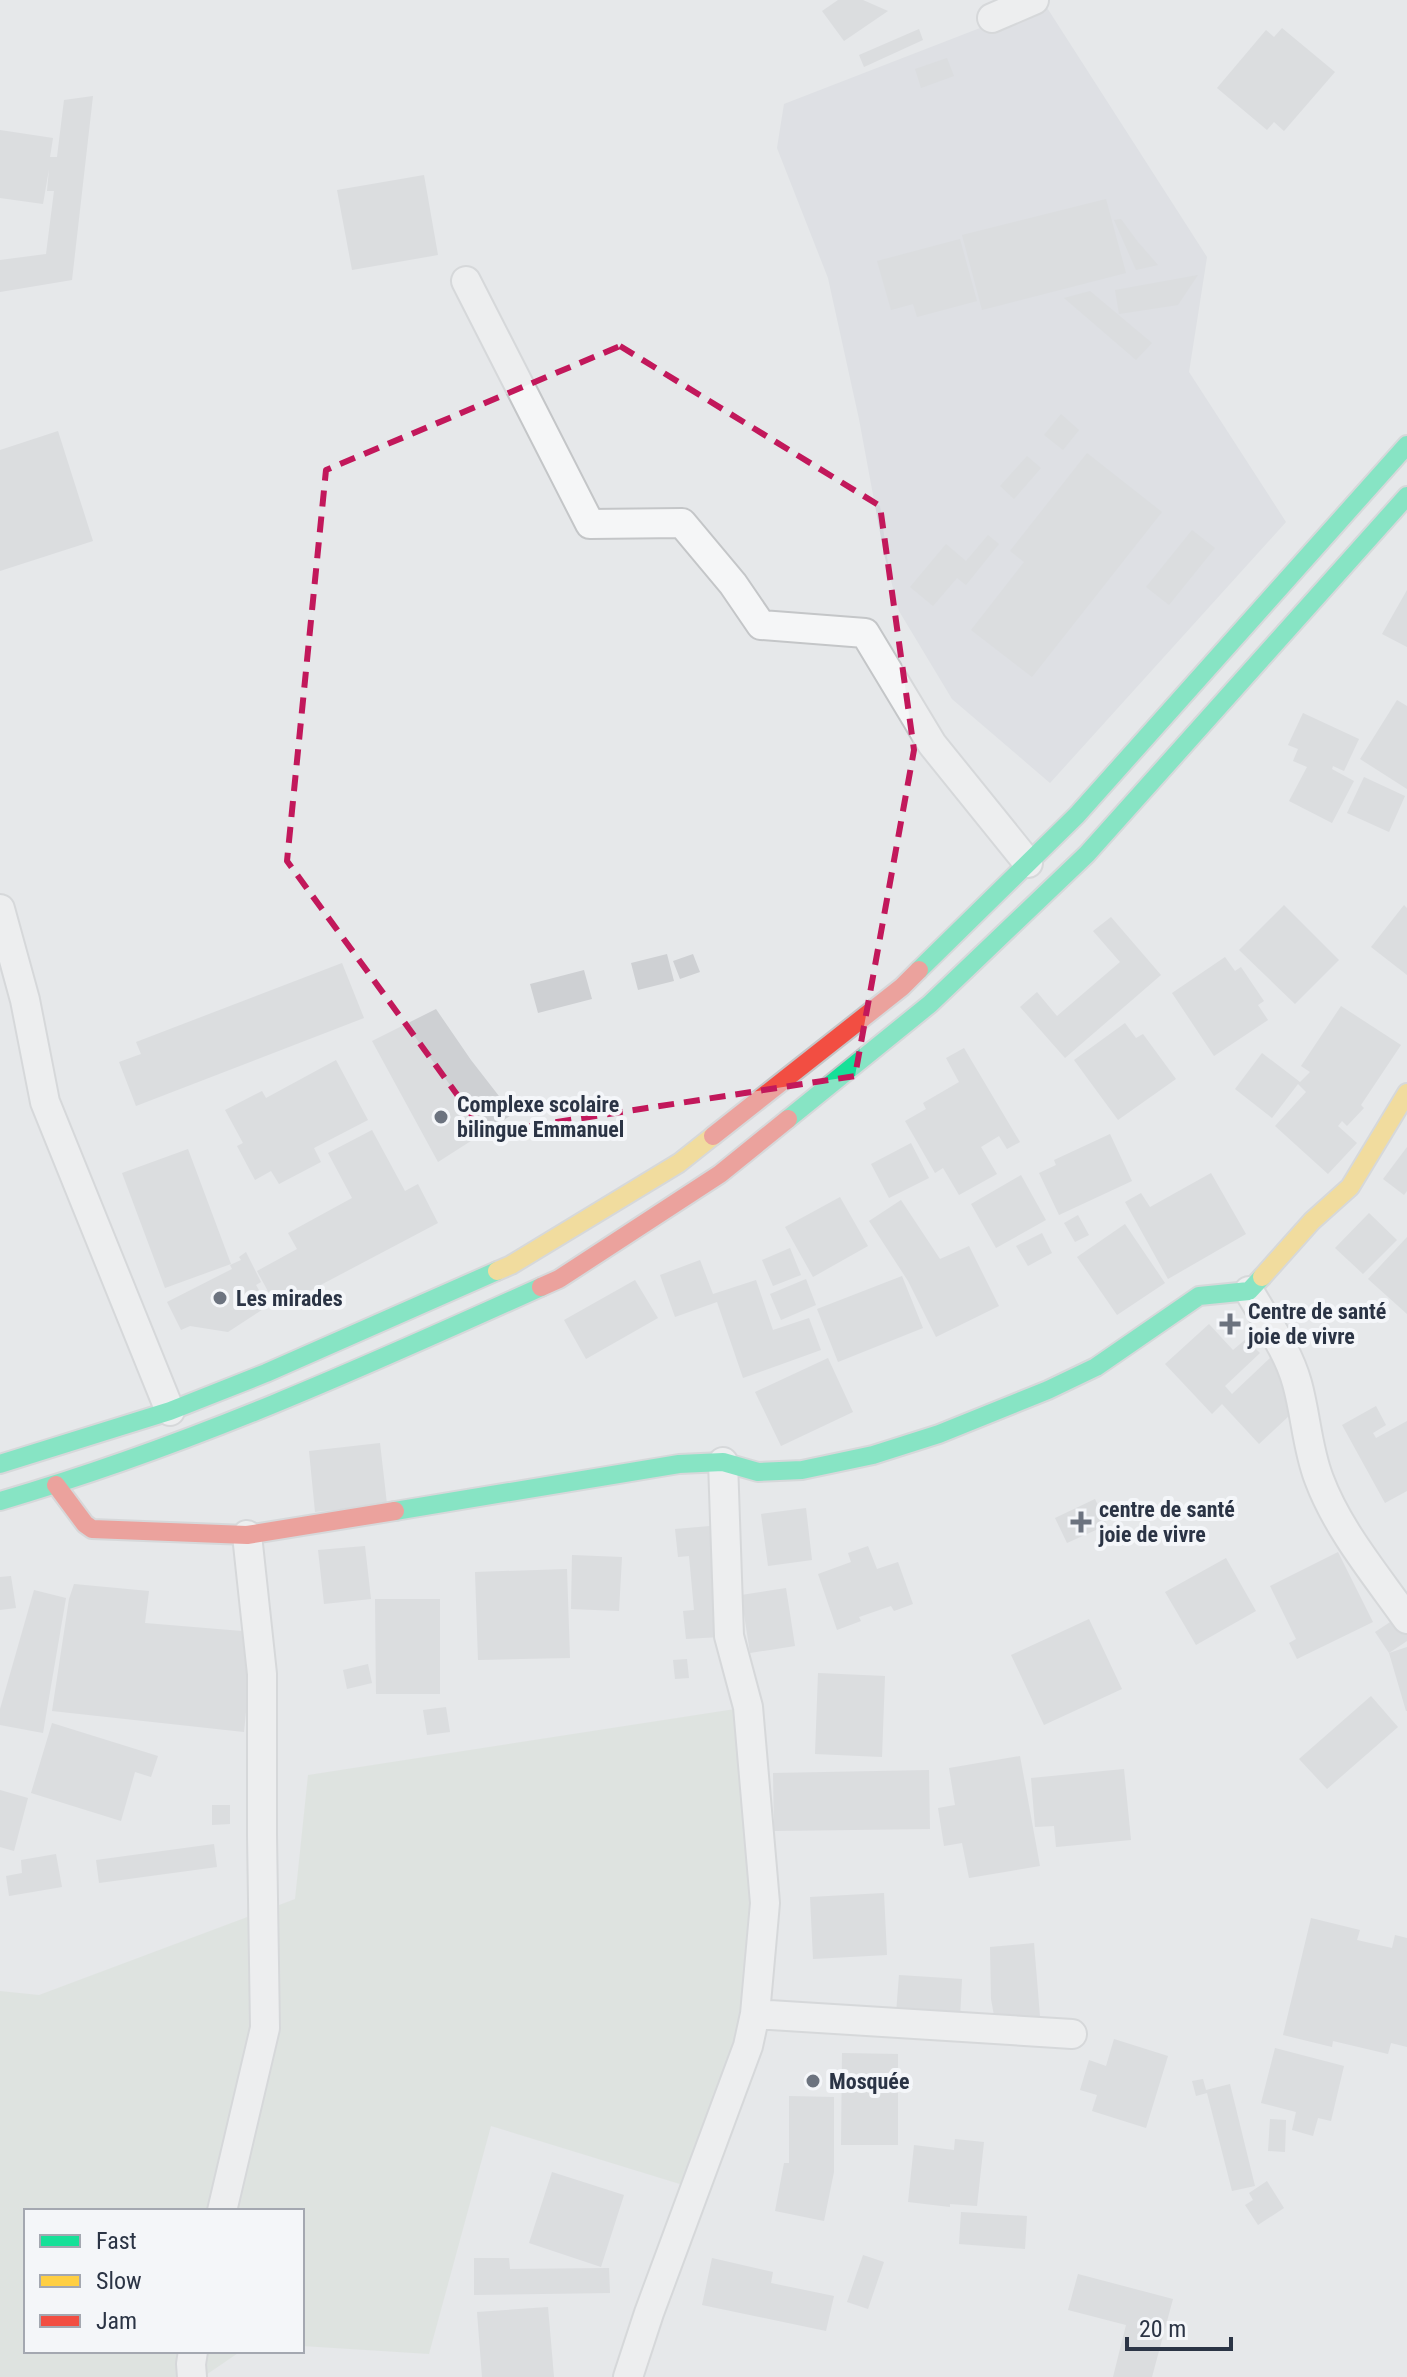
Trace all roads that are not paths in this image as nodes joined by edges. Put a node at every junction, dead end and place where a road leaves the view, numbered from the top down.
1 (1034, 0) edge
2 (992, 18) dead end
3 (466, 281) dead end
4 (1407, 445) edge
5 (1407, 496) edge
6 (1028, 863) junction
7 (0, 909) edge
8 (1407, 1093) edge
9 (1249, 1291) junction
10 (170, 1411) junction
11 (723, 1462) junction
12 (0, 1464) edge
13 (56, 1485) junction
14 (0, 1501) edge
15 (247, 1535) junction
16 (1407, 1619) edge
17 (755, 2014) junction
18 (1072, 2034) dead end
19 (222, 2209) edge
20 (193, 2353) edge
21 (192, 2377) edge
22 (628, 2377) edge

1 - 2 street
3 - 6 street
4 - 6 main road
5 - 13 main road
6 - 10 main road
7 - 10 street
8 - 9 main road
9 - 11 main road
9 - 16 street
10 - 12 main road
11 - 15 main road
11 - 17 street
13 - 14 main road
13 - 15 main road
15 - 19 street
17 - 18 street
17 - 22 street
20 - 21 street

